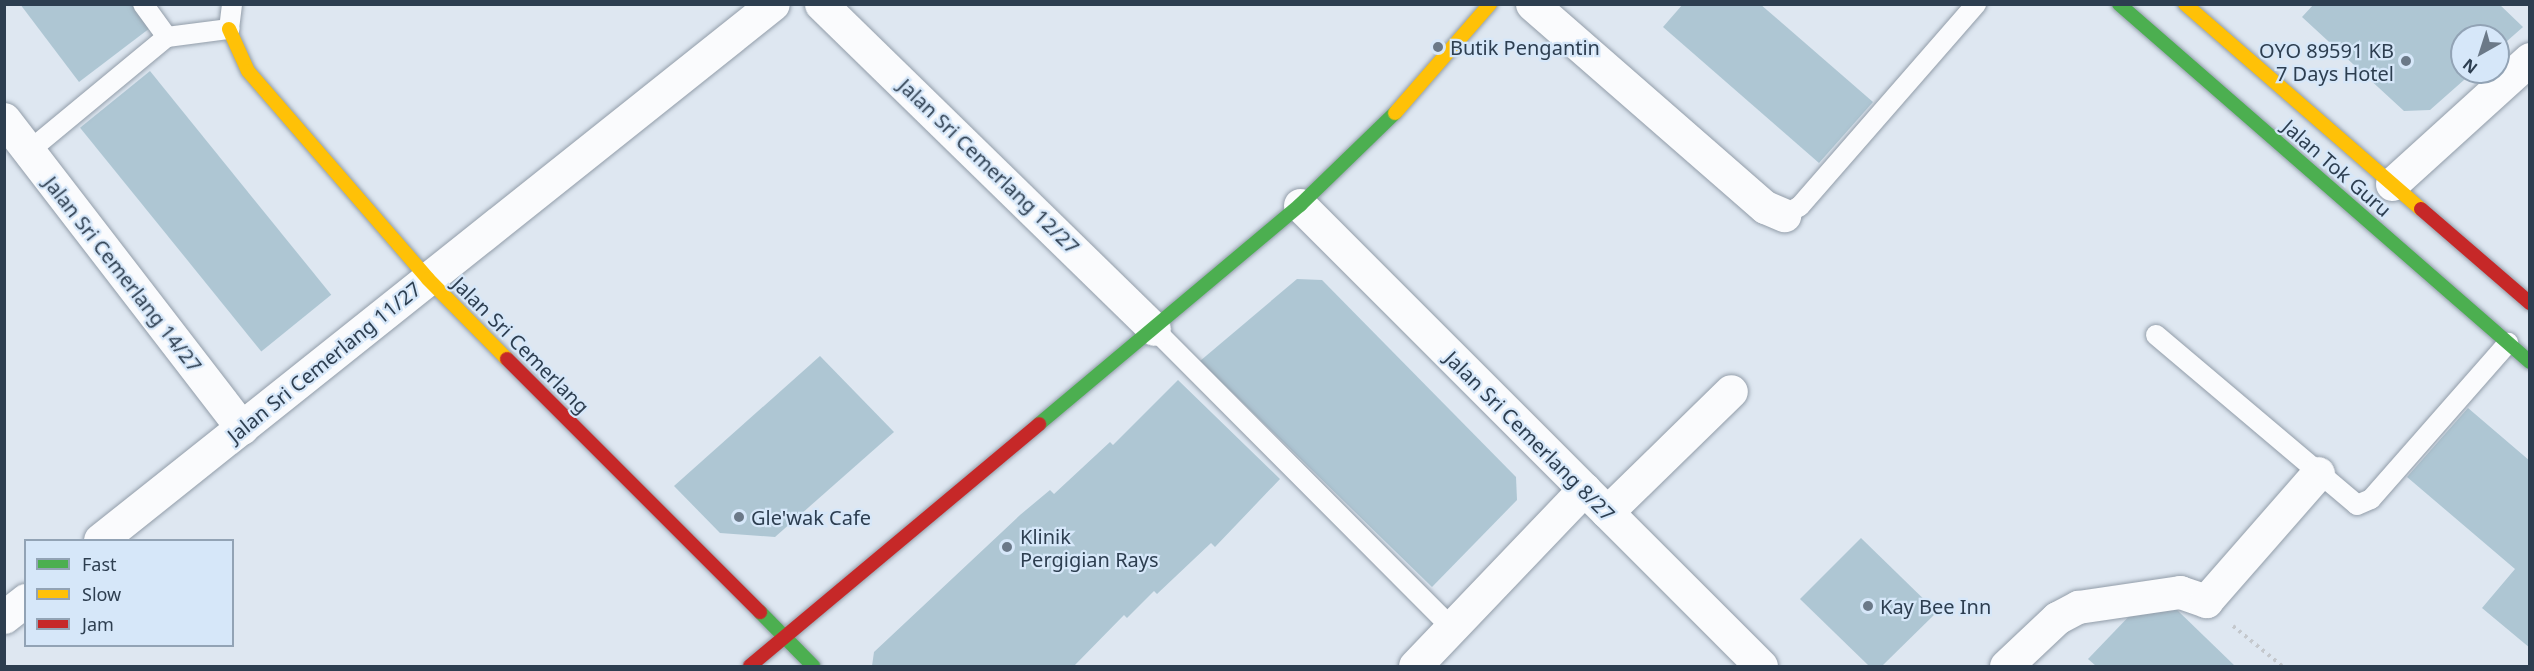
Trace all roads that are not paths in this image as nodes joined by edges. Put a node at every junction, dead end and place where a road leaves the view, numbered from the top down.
1 (143, 4) edge
2 (232, 4) edge
3 (773, 4) edge
4 (821, 4) edge
5 (1490, 4) edge
6 (1532, 4) edge
7 (1976, 4) edge
8 (2119, 4) edge
9 (2185, 4) edge
10 (229, 29) junction
11 (167, 37) junction
12 (2529, 59) edge
13 (4, 119) edge
14 (29, 151) junction
15 (2392, 184) junction
16 (1300, 205) junction
17 (1784, 214) joint
18 (428, 279) junction
19 (2529, 303) edge
20 (1154, 329) junction
21 (2156, 335) dead end
22 (2508, 343) junction
23 (2529, 362) edge
24 (1731, 392) dead end
25 (242, 428) junction
26 (2318, 473) junction
27 (1584, 489) junction
28 (1607, 512) junction
29 (101, 539) edge
30 (24, 602) edge
31 (4, 617) edge
32 (1452, 628) junction
33 (785, 639) junction
34 (750, 666) edge
35 (813, 666) edge
36 (1415, 666) edge
37 (1761, 666) edge
38 (2006, 666) edge

1 - 11 lane
2 - 10 lane
3 - 18 street, Jalan Sri Cemerlang 11/27
4 - 20 street, Jalan Sri Cemerlang 12/27
5 - 16 street
6 - 17 street
7 - 17 lane
8 - 22 street, Jalan Tok Guru
9 - 15 street, Jalan Tok Guru
10 - 11 lane
10 - 18 street, Jalan Sri Cemerlang
11 - 14 lane
12 - 15 street
13 - 14 street, Jalan Sri Cemerlang 14/27
14 - 25 street, Jalan Sri Cemerlang 14/27
15 - 19 street, Jalan Tok Guru
16 - 20 street
16 - 27 street, Jalan Sri Cemerlang 8/27
18 - 25 street, Jalan Sri Cemerlang 11/27
18 - 33 street, Jalan Sri Cemerlang
20 - 32 lane
20 - 33 street
21 - 26 lane
22 - 23 street, Jalan Tok Guru
22 - 26 lane
24 - 28 street
25 - 29 street, Jalan Sri Cemerlang 11/27
26 - 38 street
27 - 28 street, Jalan Sri Cemerlang 8/27
27 - 32 street
28 - 37 street, Jalan Sri Cemerlang 8/27
30 - 31 street
32 - 36 street
33 - 34 street
33 - 35 street, Jalan Sri Cemerlang

